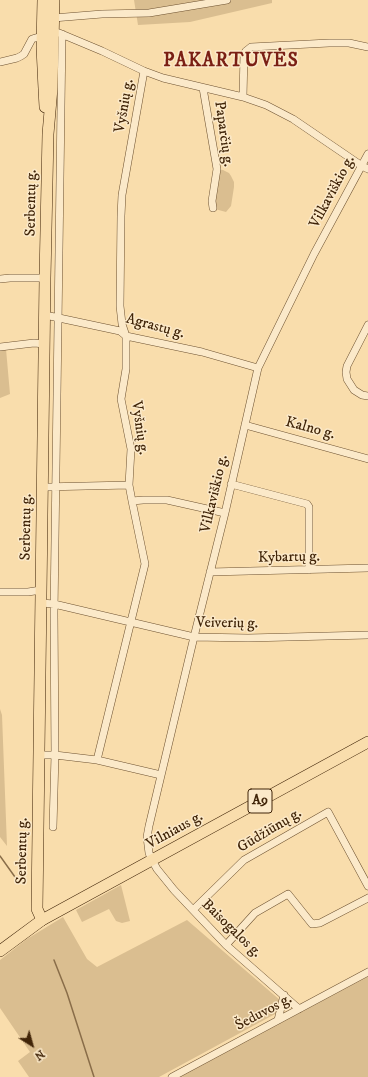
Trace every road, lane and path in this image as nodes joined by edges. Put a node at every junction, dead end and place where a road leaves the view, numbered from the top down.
1 (43, 0) edge
2 (54, 0) edge
3 (227, 0) edge
4 (53, 18) junction
5 (58, 33) junction
6 (42, 36) junction
7 (368, 47) edge
8 (0, 62) edge
9 (144, 71) junction
10 (203, 88) junction
11 (243, 97) junction
12 (48, 134) junction
13 (368, 154) edge
14 (365, 168) edge
15 (213, 208) dead end
16 (46, 278) junction
17 (0, 279) edge
18 (45, 315) junction
19 (58, 317) junction
20 (368, 325) edge
21 (126, 336) junction
22 (45, 344) junction
23 (0, 347) edge
24 (258, 368) junction
25 (368, 396) edge
26 (245, 424) junction
27 (368, 459) edge
28 (129, 484) junction
29 (231, 484) junction
30 (43, 486) junction
31 (56, 487) junction
32 (132, 502) junction
33 (224, 513) junction
34 (368, 568) edge
35 (309, 570) junction
36 (210, 572) junction
37 (42, 590) junction
38 (0, 592) edge
39 (41, 603) junction
40 (54, 604) junction
41 (132, 622) junction
42 (368, 635) edge
43 (194, 637) junction
44 (368, 742) edge
45 (39, 755) junction
46 (55, 755) junction
47 (97, 760) junction
48 (161, 775) junction
49 (53, 827) dead end
50 (152, 860) junction
51 (368, 886) edge
52 (368, 898) edge
53 (193, 910) junction
54 (42, 920) junction
55 (226, 944) junction
56 (0, 951) edge
57 (368, 972) edge
58 (284, 995) junction
59 (299, 1009) junction
60 (278, 1020) junction
61 (174, 1076) edge

1 - 6 main road, Serbentų g.
2 - 4 main road, Serbentų g.
3 - 4 street
4 - 5 main road, Serbentų g.
5 - 9 street
5 - 12 main road, Serbentų g.
5 - 19 street
6 - 8 street
6 - 12 main road, Serbentų g.
7 - 11 street
9 - 10 street
9 - 21 street, Vyšnių g.
10 - 11 street
10 - 15 street, Paparčių g.
11 - 14 street
12 - 16 main road, Serbentų g.
13 - 14 street, Vilkaviškio g.
14 - 24 street, Vilkaviškio g.
16 - 17 street
16 - 18 main road, Serbentų g.
18 - 19 street, Agrastų g.
18 - 22 main road, Serbentų g.
19 - 21 street, Agrastų g.
19 - 31 street
20 - 25 street
21 - 24 street, Agrastų g.
21 - 28 street, Vyšnių g.
22 - 23 street
22 - 30 main road, Serbentų g.
24 - 26 street, Vilkaviškio g.
26 - 27 street, Kalno g.
26 - 29 street, Vilkaviškio g.
28 - 31 street
28 - 32 street, Vyšnių g.
29 - 33 street, Vilkaviškio g.
29 - 35 street
30 - 31 street
30 - 37 main road, Serbentų g.
31 - 40 street
32 - 33 street
32 - 41 street, Vyšnių g.
33 - 36 street, Vilkaviškio g.
34 - 35 street, Kybartų g.
35 - 36 street, Kybartų g.
36 - 43 street, Vilkaviškio g.
37 - 38 street
37 - 39 main road, Serbentų g.
39 - 40 street, Veiverių g.
39 - 45 main road, Serbentų g.
40 - 41 street, Veiverių g.
40 - 46 street
41 - 43 street, Veiverių g.
41 - 47 street, Vyšnių g.
42 - 43 street, Veiverių g.
43 - 48 street, Vilkaviškio g.
44 - 50 main road, Vilniaus g. / A9
45 - 46 street
45 - 54 main road, Serbentų g.
46 - 47 street
46 - 49 street
47 - 48 street
48 - 50 street, Vilkaviškio g.
50 - 53 street, Baisogalos g.
50 - 54 main road, Vilniaus g. / A9
51 - 53 street, Gūdžiūnų g.
52 - 55 street
53 - 55 street, Baisogalos g.
54 - 56 main road, Vilniaus g. / A9
55 - 58 street, Baisogalos g.
57 - 59 street, Šeduvos g.
58 - 59 street, Baisogalos g.
58 - 60 street
59 - 60 street, Šeduvos g.
60 - 61 street, Šeduvos g.

